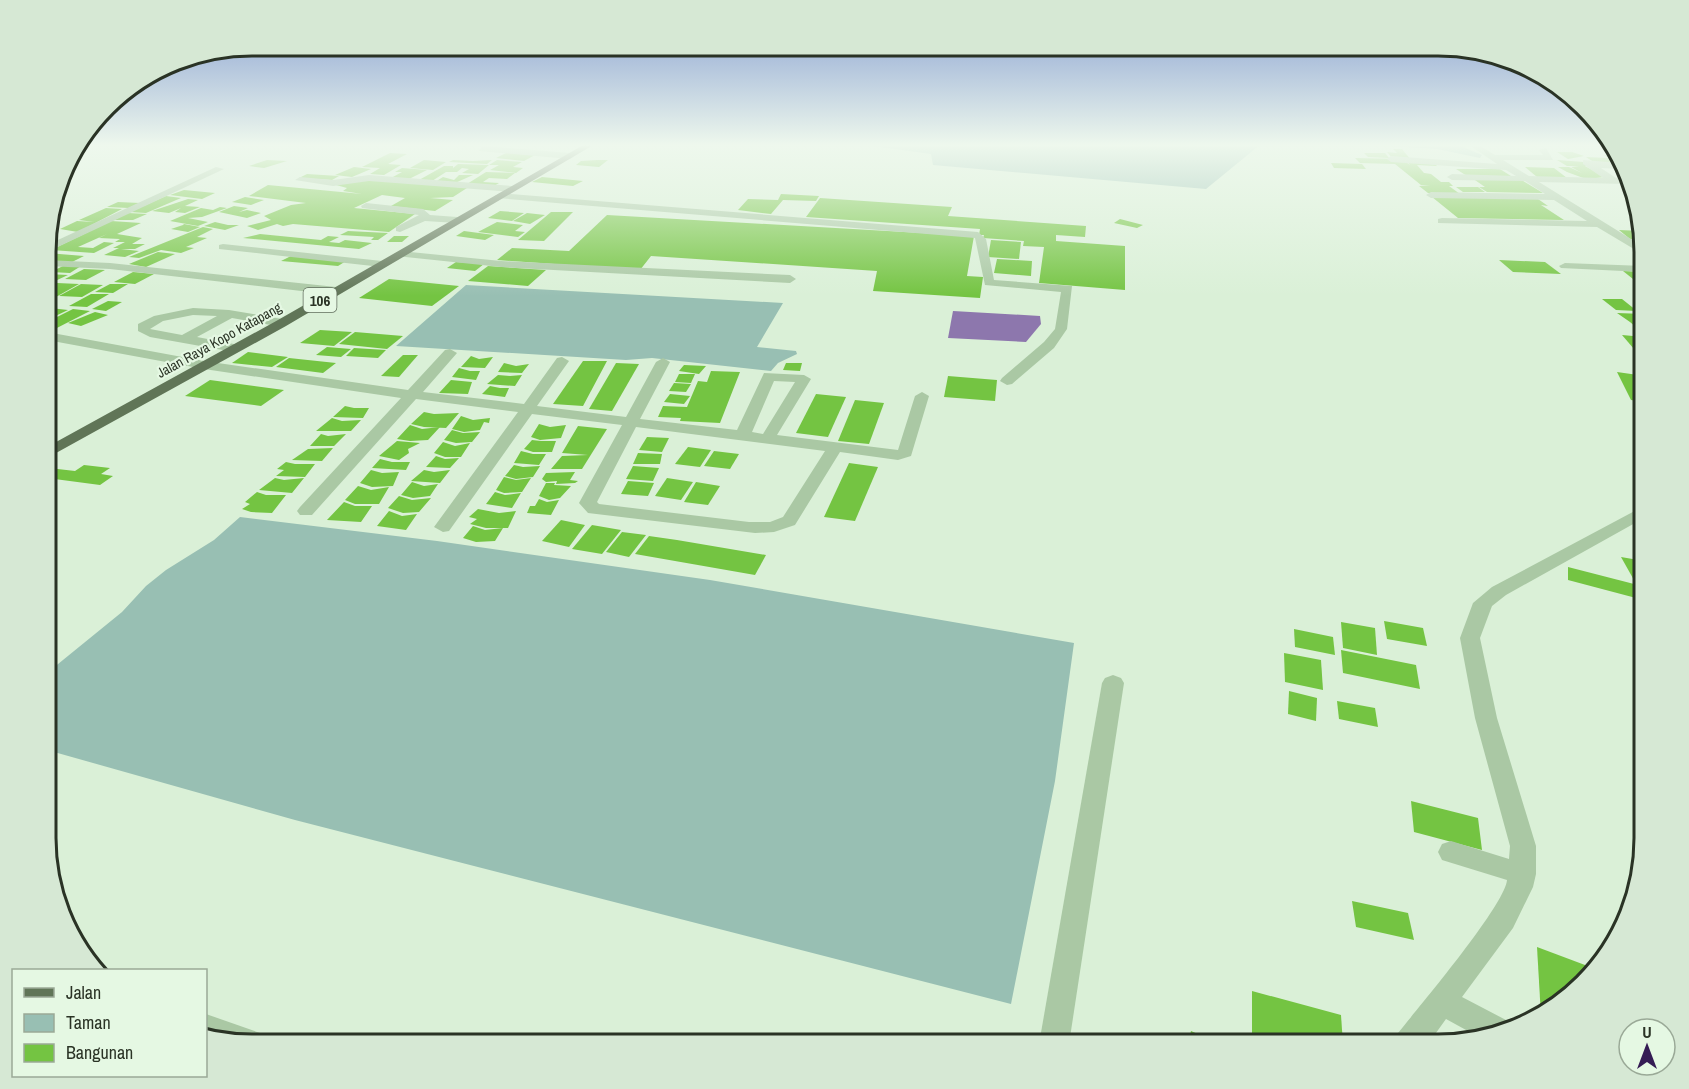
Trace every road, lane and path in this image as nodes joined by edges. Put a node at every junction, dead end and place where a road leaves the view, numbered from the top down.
1 (163, 195) edge
2 (1431, 195) dead end
3 (1553, 195) edge
4 (500, 196) joint
5 (1556, 197) junction
6 (366, 206) dead end
7 (423, 218) junction
8 (457, 220) junction
9 (1442, 221) dead end
10 (1597, 224) junction
11 (445, 227) junction
12 (1624, 240) junction
13 (1633, 240) edge
14 (56, 245) edge
15 (1633, 245) edge
16 (223, 248) dead end
17 (400, 254) junction
18 (56, 263) edge
19 (382, 264) junction
20 (1565, 266) dead end
21 (1633, 269) edge
22 (790, 279) dead end
23 (336, 291) junction
24 (230, 315) junction
25 (282, 323) junction
26 (56, 338) edge
27 (184, 339) junction
28 (234, 348) junction
29 (450, 353) dead end
30 (562, 361) dead end
31 (663, 362) dead end
32 (204, 364) junction
33 (189, 374) junction
34 (1007, 381) dead end
35 (358, 388) junction
36 (414, 393) junction
37 (922, 396) dead end
38 (528, 408) junction
39 (632, 421) junction
40 (743, 435) junction
41 (768, 438) junction
42 (835, 447) junction
43 (56, 448) edge
44 (306, 510) dead end
45 (1633, 517) edge
46 (443, 527) dead end
47 (1113, 683) dead end
48 (1451, 852) dead end
49 (1523, 874) junction
50 (1441, 1001) junction
51 (1490, 1027) edge
52 (1056, 1033) edge
53 (1417, 1033) edge

1 - 14 street
2 - 5 street
3 - 5 street
4 - 8 main road, Jalan Raya Kopo Katapang / 106
4 - 34 street
5 - 10 street
6 - 7 street
7 - 8 street
7 - 11 street
8 - 11 main road, Jalan Raya Kopo Katapang / 106
9 - 10 street
10 - 12 street
11 - 17 main road, Jalan Raya Kopo Katapang / 106
12 - 13 street
12 - 15 street
16 - 19 street
17 - 19 main road, Jalan Raya Kopo Katapang / 106
17 - 22 street
18 - 23 street
19 - 23 main road, Jalan Raya Kopo Katapang / 106
20 - 21 street
23 - 25 main road, Jalan Raya Kopo Katapang / 106
24 - 25 street
24 - 27 street
24 - 27 street
25 - 28 main road, Jalan Raya Kopo Katapang / 106
26 - 32 street
27 - 28 street
28 - 32 main road, Jalan Raya Kopo Katapang / 106
29 - 36 street
30 - 38 street
31 - 39 street
32 - 33 main road, Jalan Raya Kopo Katapang / 106
32 - 35 street
33 - 35 street
33 - 43 main road, Jalan Raya Kopo Katapang / 106
35 - 36 street
36 - 38 street
36 - 44 street
37 - 42 street
38 - 39 street
38 - 46 street
39 - 40 street
39 - 42 street
40 - 41 street
40 - 41 street
41 - 42 street
45 - 49 street
47 - 52 street
48 - 49 street
49 - 50 street
50 - 51 street
50 - 53 street

